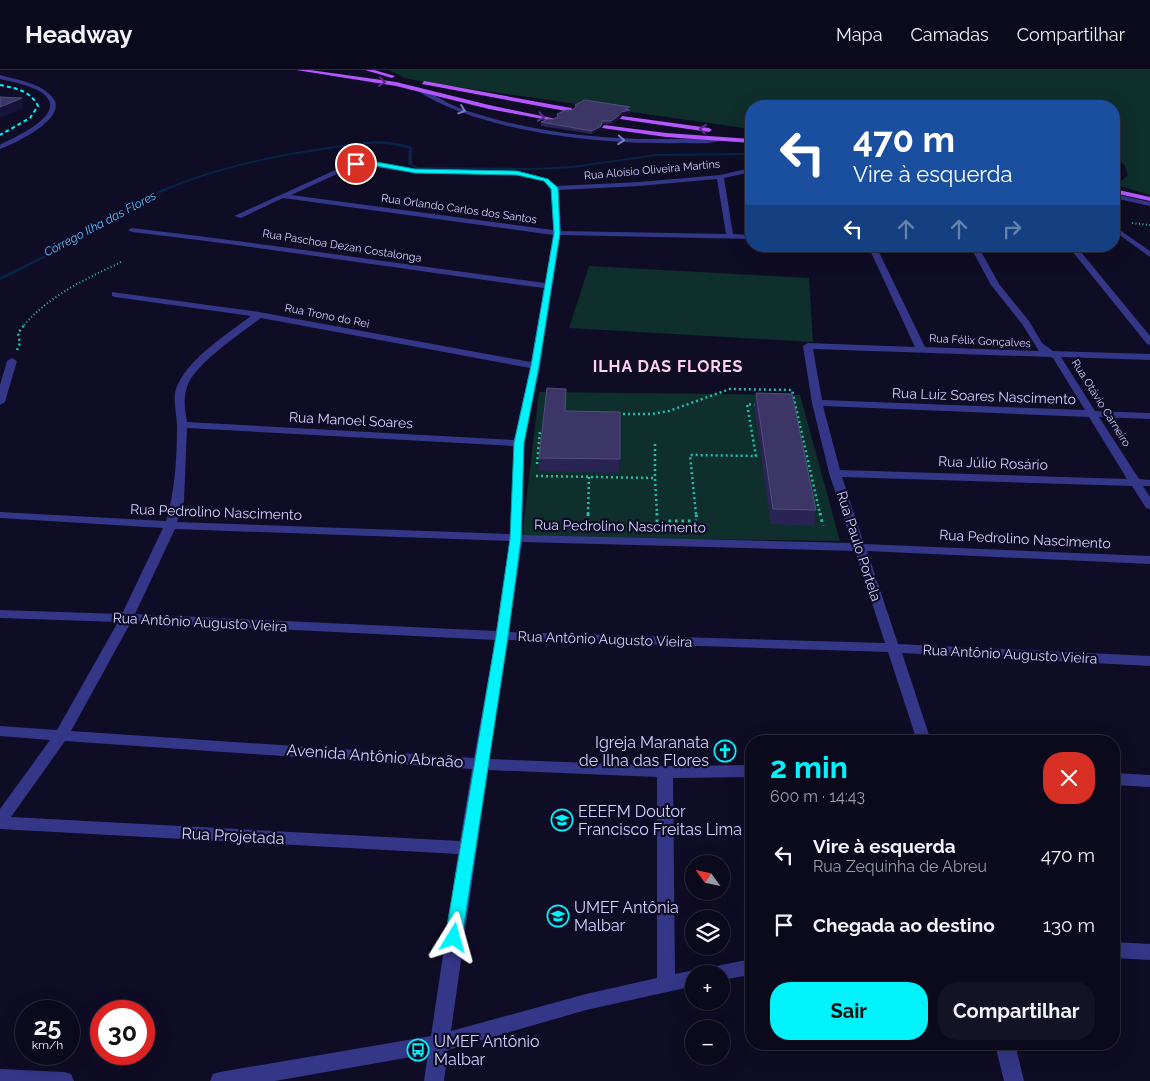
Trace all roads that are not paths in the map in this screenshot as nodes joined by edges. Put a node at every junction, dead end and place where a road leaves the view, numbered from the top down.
1 (299, 70) edge
2 (368, 70) edge
3 (2, 78) edge
4 (405, 79) dead end
5 (419, 85) junction
6 (571, 110) edge
7 (622, 118) edge
8 (553, 119) edge
9 (604, 127) edge
10 (714, 130) dead end
11 (723, 131) dead end
12 (745, 133) edge
13 (719, 139) junction
14 (745, 141) edge
15 (0, 147) edge
16 (745, 171) edge
17 (720, 177) junction
18 (554, 188) junction
19 (1120, 192) edge
20 (284, 196) junction
21 (1120, 197) edge
22 (1150, 199) edge
23 (1150, 204) edge
24 (238, 216) dead end
25 (132, 230) dead end
26 (1120, 232) edge
27 (557, 233) junction
28 (730, 236) junction
29 (745, 237) edge
30 (875, 252) edge
31 (977, 252) edge
32 (1077, 252) edge
33 (1150, 255) edge
34 (548, 286) junction
35 (114, 294) dead end
36 (259, 314) junction
37 (1150, 342) edge
38 (808, 346) joint
39 (921, 349) junction
40 (1056, 356) junction
41 (1150, 357) edge
42 (12, 362) road end
43 (535, 366) junction
44 (0, 402) edge
45 (817, 403) junction
46 (1092, 414) junction
47 (1150, 416) edge
48 (182, 425) junction
49 (519, 443) junction
50 (835, 473) junction
51 (1136, 482) junction
52 (1150, 483) edge
53 (1150, 506) edge
54 (0, 515) edge
55 (170, 526) junction
56 (516, 539) junction
57 (858, 547) junction
58 (1150, 560) edge
59 (0, 614) edge
60 (127, 618) junction
61 (502, 636) junction
62 (892, 648) junction
63 (1150, 661) edge
64 (0, 730) edge
65 (61, 735) junction
66 (922, 735) edge
67 (482, 764) junction
68 (745, 771) edge
69 (665, 772) junction
70 (1120, 779) edge
71 (1150, 781) edge
72 (0, 822) edge
73 (466, 848) junction
74 (1120, 950) edge
75 (1150, 952) edge
76 (745, 968) edge
77 (730, 971) edge
78 (685, 980) edge
79 (666, 983) junction
80 (438, 1044) junction
81 (1006, 1050) edge
82 (0, 1078) edge
83 (64, 1081) edge
84 (220, 1081) edge
85 (434, 1081) edge
86 (1014, 1081) edge

1 -> 5 main road
2 - 4 main road
3 - 15 street
5 - 6 main road
5 -> 8 main road
5 -> 13 street
10 -> 7 main road
9 - 13 main road
11 - 12 main road
13 - 14 main road
16 - 17 street, Rua Aloísio Oliveira Martins
17 - 18 street, Rua Aloísio Oliveira Martins
17 - 28 street
18 - 20 street
18 - 27 street
19 - 22 main road
20 - 24 street
20 - 27 street, Rua Orlando Carlos dos Santos
21 - 23 street
25 - 34 street, Rua Paschoa Dezan Costalonga
26 - 33 street
27 - 28 street, Rua Orlando Carlos dos Santos
27 - 34 street
28 - 29 street, Rua Orlando Carlos dos Santos
30 - 39 street
31 - 40 street, Rua Otávio Carneiro
32 - 37 street
34 - 43 street
35 - 36 street, Rua Trono do Rei
36 - 43 street, Rua Trono do Rei
36 - 48 street
38 - 39 street, Rua Félix Gonçalves
38 - 45 street, Rua Paulo Portela
39 - 40 street, Rua Félix Gonçalves
40 - 41 street, Rua Félix Gonçalves
40 - 46 street, Rua Otávio Carneiro
42 - 44 street
43 - 49 street
45 - 46 street, Rua Luiz Soares Nascimento
45 - 50 street, Rua Paulo Portela
46 - 47 street, Rua Luiz Soares Nascimento
46 - 51 street, Rua Otávio Carneiro
48 - 49 street, Rua Manoel Soares
48 - 55 street
49 - 56 street
50 - 51 street, Rua Júlio Rosário
50 - 57 street, Rua Paulo Portela
51 - 52 street, Rua Júlio Rosário
51 - 53 street, Rua Otávio Carneiro
54 - 55 street, Rua Pedrolino Nascimento
55 - 56 street, Rua Pedrolino Nascimento
55 - 60 street
56 - 57 street, Rua Pedrolino Nascimento
56 - 61 street
57 - 58 street, Rua Pedrolino Nascimento
57 - 62 street, Rua Paulo Portela
59 - 60 street, Rua Antônio Augusto Vieira
60 - 61 street, Rua Antônio Augusto Vieira
60 - 65 street
61 - 62 street, Rua Antônio Augusto Vieira
61 - 67 street
62 - 63 street, Rua Antônio Augusto Vieira
62 - 66 street, Rua Paulo Portela
64 - 65 street, Avenida Antônio Abraão
65 - 67 street, Avenida Antônio Abraão
65 - 72 street
67 - 69 street, Avenida Antônio Abraão
67 - 73 street
68 - 69 street, Avenida Antônio Abraão
69 - 79 street
70 - 71 street
72 - 73 street, Rua Projetada
73 - 80 street
74 - 75 street
76 - 77 street
78 - 79 street
79 - 80 street
80 - 84 street
80 - 85 street
81 - 86 street
82 - 83 street

